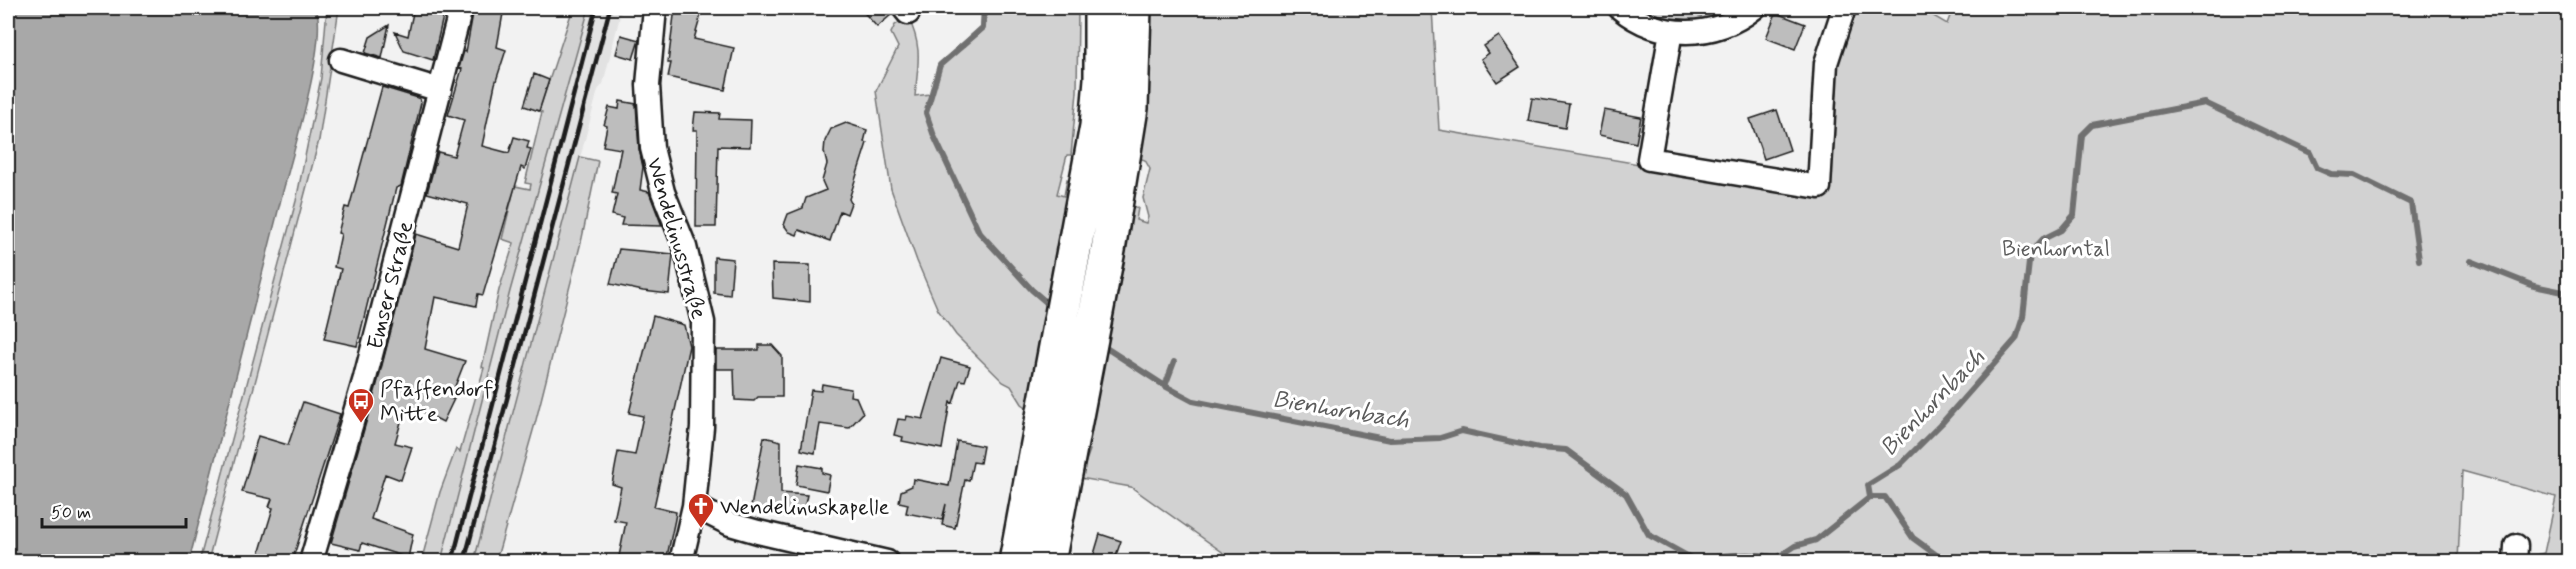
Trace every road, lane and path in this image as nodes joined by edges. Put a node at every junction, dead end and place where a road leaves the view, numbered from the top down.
1 (461, 8) edge
2 (1101, 8) edge
3 (1134, 8) edge
4 (1620, 8) edge
5 (1754, 8) edge
6 (1844, 8) edge
7 (654, 12) edge
8 (1671, 31) junction
9 (341, 60) dead end
10 (441, 90) junction
11 (694, 506) junction
12 (311, 561) edge
13 (681, 561) edge
14 (887, 561) edge
15 (1016, 561) edge
16 (1048, 561) edge

1 - 10 street, Emser Straße
2 - 15 highway
3 - 16 highway
4 - 8 street
5 - 8 street
6 - 8 street
7 - 11 street, Wendelinusstraße
9 - 10 street
10 - 12 street, Emser Straße
11 - 13 street, Wendelinusstraße
11 - 14 street

